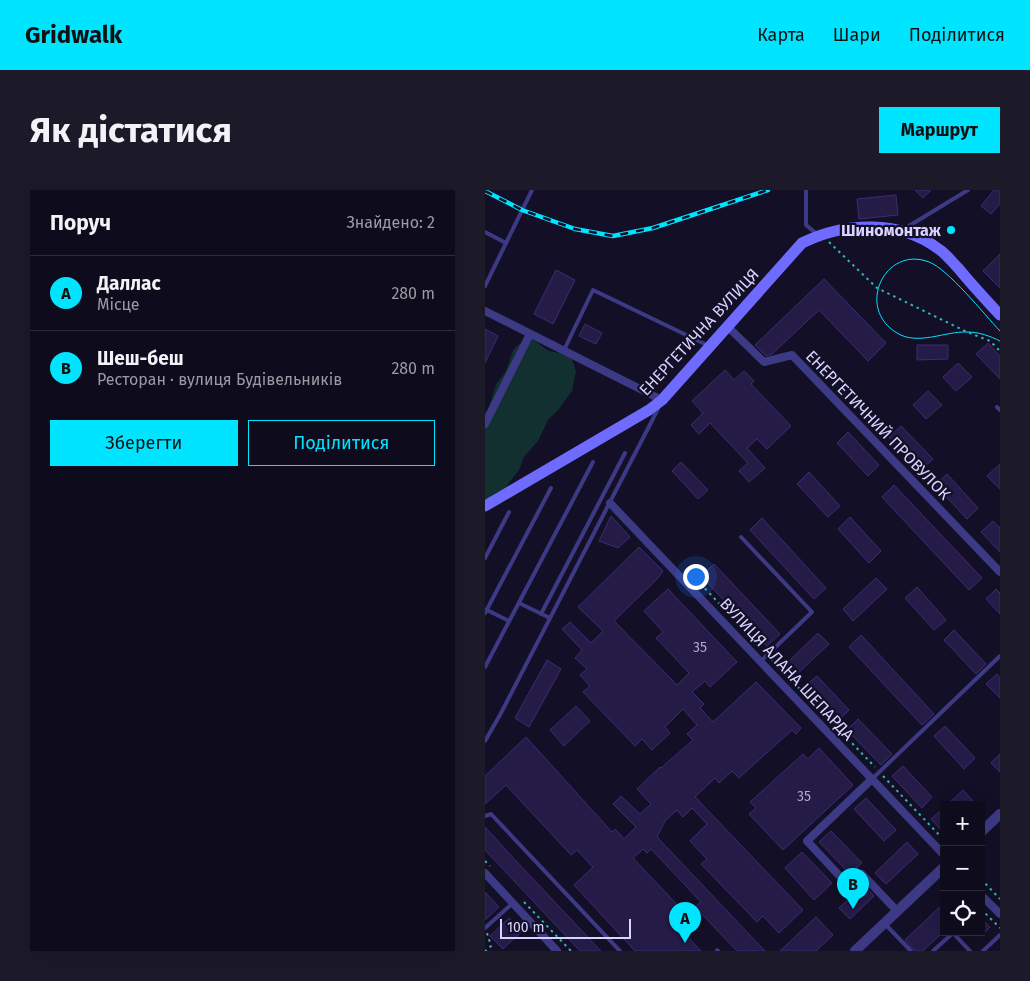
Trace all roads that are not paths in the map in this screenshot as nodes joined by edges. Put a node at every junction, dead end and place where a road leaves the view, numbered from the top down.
1 (532, 190) edge
2 (806, 190) edge
3 (968, 190) edge
4 (901, 231) junction
5 (485, 232) edge
6 (823, 237) junction
7 (506, 243) junction
8 (485, 286) edge
9 (485, 310) edge
10 (1000, 315) edge
11 (727, 326) junction
12 (531, 334) junction
13 (709, 346) junction
14 (563, 351) junction
15 (662, 400) junction
16 (485, 424) edge
17 (625, 453) dead end
18 (593, 462) dead end
19 (551, 488) dead end
20 (610, 503) junction
21 (485, 506) edge
22 (509, 512) dead end
23 (741, 537) dead end
24 (485, 558) edge
25 (1000, 572) edge
26 (519, 603) junction
27 (486, 611) edge
28 (541, 614) junction
29 (550, 618) junction
30 (509, 621) junction
31 (1000, 656) edge
32 (760, 662) junction
33 (485, 666) edge
34 (485, 741) edge
35 (872, 779) junction
36 (1000, 814) edge
37 (485, 816) edge
38 (985, 828) edge
39 (940, 851) edge
40 (488, 871) edge
41 (940, 871) edge
42 (985, 899) edge
43 (513, 903) junction
44 (897, 911) junction
45 (1000, 914) edge
46 (884, 923) junction
47 (485, 928) edge
48 (1000, 936) edge
49 (557, 951) edge
50 (620, 951) edge
51 (855, 951) edge
52 (911, 951) edge
53 (933, 951) edge
54 (971, 951) edge
55 (983, 951) edge

1 - 7 lane
2 - 6 lane
3 - 4 lane
4 - 6 main road, ЕНЕРГЕТИЧНА ВУЛИЦЯ
4 - 10 main road, ЕНЕРГЕТИЧНА ВУЛИЦЯ
5 - 7 lane
6 - 11 main road, ЕНЕРГЕТИЧНА ВУЛИЦЯ
7 - 8 lane
9 - 12 street
11 - 13 main road, ЕНЕРГЕТИЧНА ВУЛИЦЯ
11 - 25 street, ЕНЕРГЕТИЧНИЙ ПРОВУЛОК
12 - 14 street
12 - 16 street
13 - 14 lane
13 - 15 main road, ЕНЕРГЕТИЧНА ВУЛИЦЯ
14 - 15 street
15 - 20 lane
15 - 21 main road, ЕНЕРГЕТИЧНА ВУЛИЦЯ
17 - 28 lane
18 - 26 lane
19 - 27 lane
20 - 29 lane
20 - 32 street, ВУЛИЦЯ АЛАНА ШЕПАРДА
22 - 24 lane
23 - 32 lane
26 - 28 lane
26 - 30 lane
27 - 30 lane
28 - 29 lane
29 - 34 lane
30 - 33 lane
31 - 35 lane
32 - 35 street, ВУЛИЦЯ АЛАНА ШЕПАРДА
35 - 39 street, ВУЛИЦЯ АЛАНА ШЕПАРДА
35 - 44 street
36 - 38 street
37 - 50 lane
40 - 43 street
41 - 44 street
42 - 45 street
43 - 47 lane
43 - 49 street
44 - 46 street
46 - 51 street
46 - 52 lane
48 - 55 lane
53 - 54 lane

